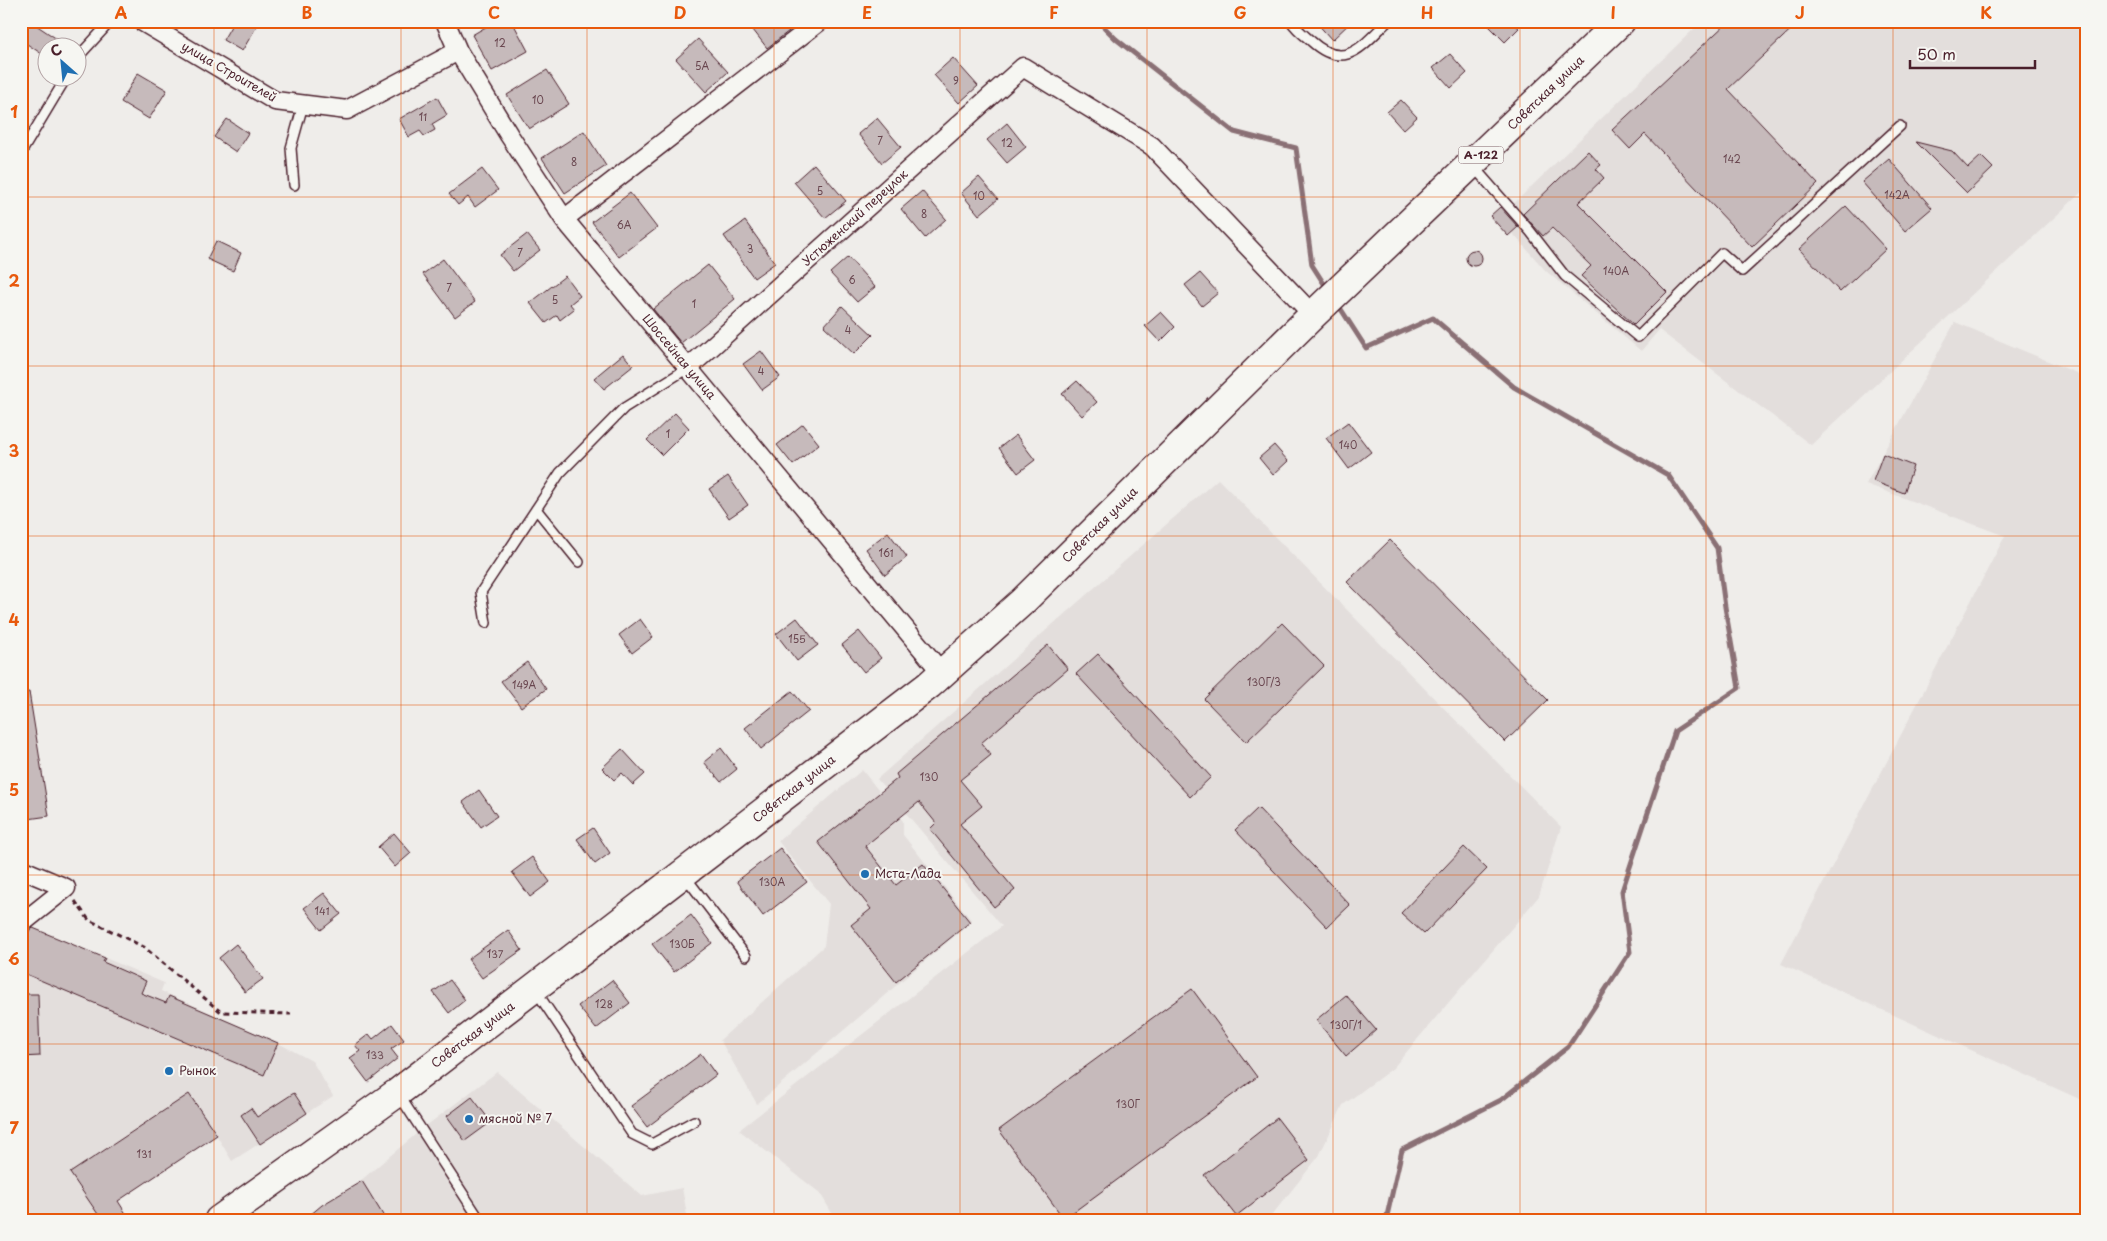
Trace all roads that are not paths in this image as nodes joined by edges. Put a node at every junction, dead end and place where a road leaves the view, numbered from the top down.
1 (111, 21) edge
2 (141, 21) edge
3 (445, 21) edge
4 (820, 21) edge
5 (1292, 21) edge
6 (1388, 21) edge
7 (1621, 21) edge
8 (88, 46) edge
9 (458, 51) junction
10 (60, 88) edge
11 (304, 105) junction
12 (1900, 126) dead end
13 (21, 153) edge
14 (1472, 164) junction
15 (294, 185) dead end
16 (564, 219) junction
17 (1326, 303) junction
18 (688, 368) junction
19 (536, 509) junction
20 (579, 562) dead end
21 (486, 623) dead end
22 (942, 673) junction
23 (21, 869) edge
24 (684, 875) junction
25 (21, 924) edge
26 (746, 956) dead end
27 (534, 988) junction
28 (397, 1093) junction
29 (694, 1121) dead end
30 (219, 1220) edge
31 (480, 1220) edge

1 - 8 lane
2 - 11 street, улица Строителей
3 - 9 street, Шоссейная улица
4 - 16 street
5 - 6 lane
7 - 14 main road, Советская улица / А-122
9 - 11 street, улица Строителей
9 - 16 street, Шоссейная улица
10 - 13 lane
11 - 15 lane
12 - 14 lane
14 - 17 main road, Советская улица / А-122
16 - 18 street, Шоссейная улица
17 - 18 street, Устюженский переулок
17 - 22 main road, Советская улица
18 - 19 lane
18 - 22 street, Шоссейная улица
19 - 20 lane
19 - 21 lane
22 - 24 main road, Советская улица
23 - 25 street
24 - 26 lane
24 - 27 main road, Советская улица
27 - 28 main road, Советская улица
27 - 29 lane
28 - 30 main road, Советская улица
28 - 31 lane

